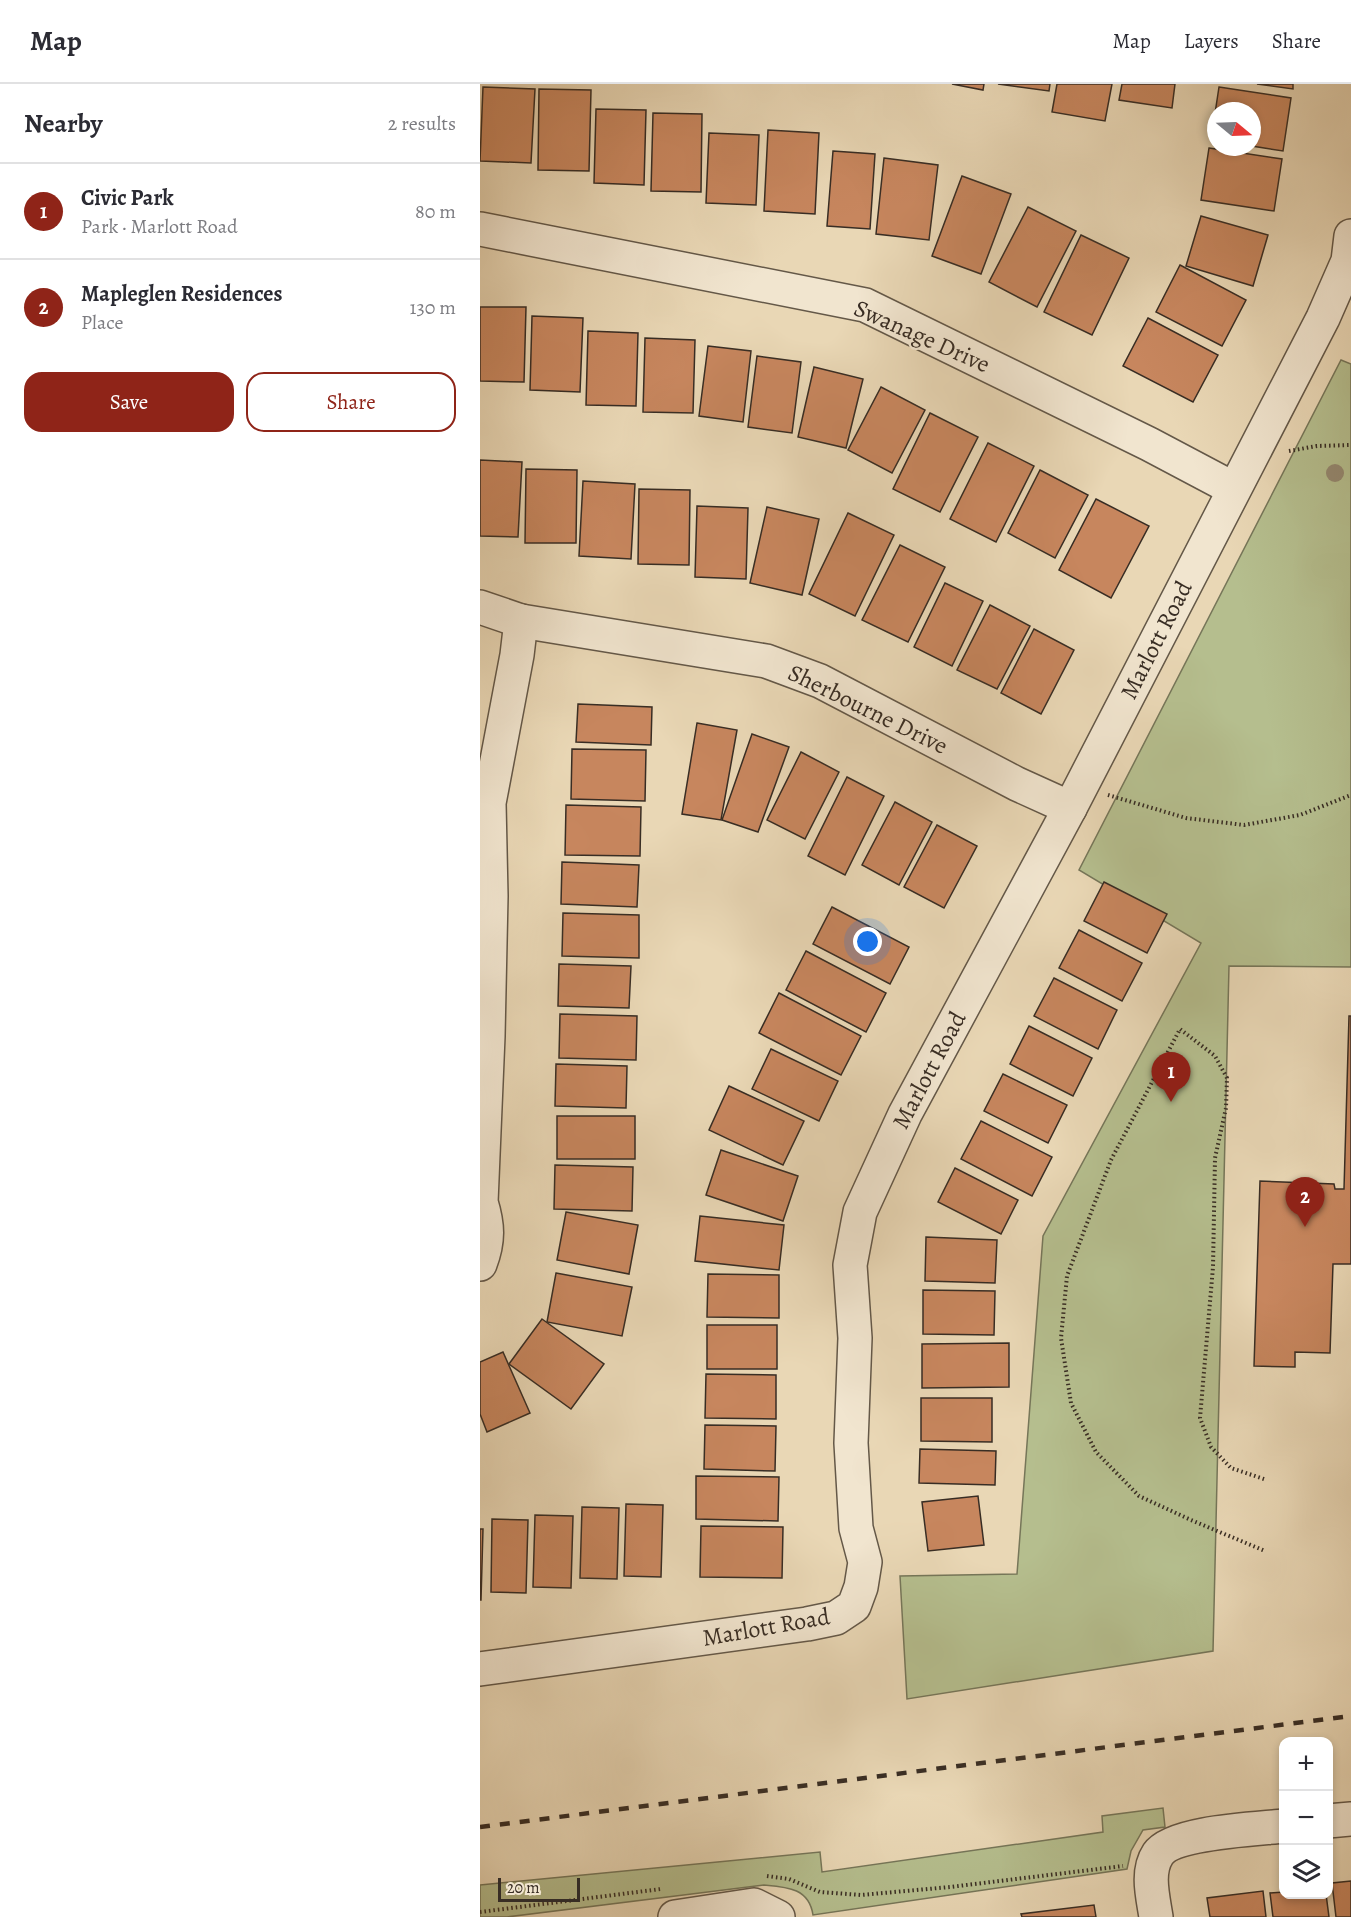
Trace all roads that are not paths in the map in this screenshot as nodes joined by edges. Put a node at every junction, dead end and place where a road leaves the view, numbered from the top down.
1 (480, 229) edge
2 (1351, 236) edge
3 (1234, 489) junction
4 (480, 607) edge
5 (521, 621) junction
6 (1076, 795) junction
7 (480, 1264) edge
8 (480, 1669) edge
9 (1351, 1819) edge
10 (1333, 1821) edge
11 (1279, 1827) edge
12 (669, 1903) edge
13 (778, 1917) edge
14 (1156, 1917) edge

1 - 3 street, Swanage Drive
2 - 3 street, Marlott Road
3 - 6 street, Marlott Road
4 - 5 street, Sherbourne Drive
5 - 6 street, Sherbourne Drive
5 - 7 street
6 - 8 street, Marlott Road
9 - 10 street
11 - 14 street
12 - 13 street

